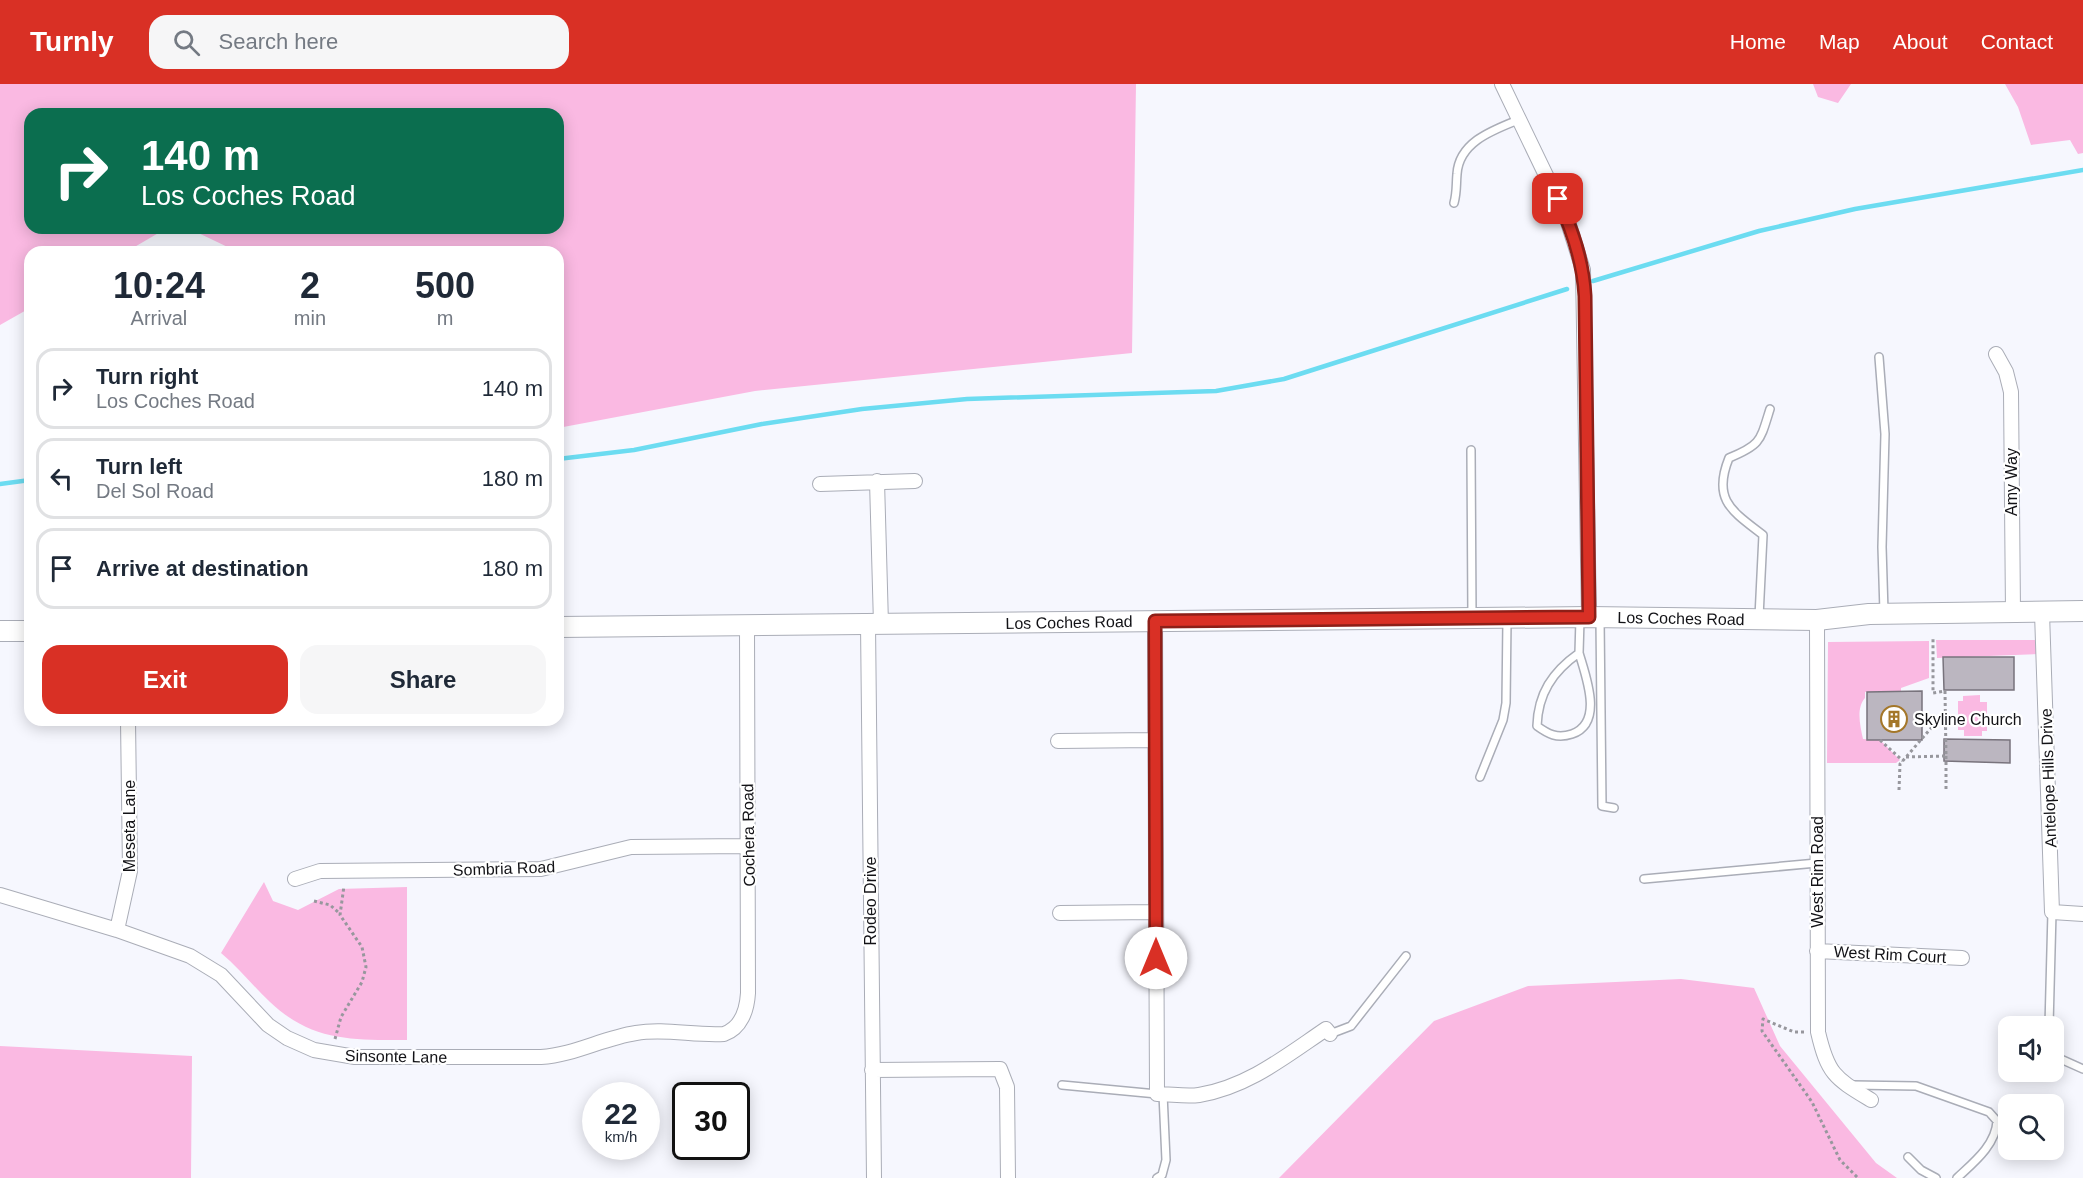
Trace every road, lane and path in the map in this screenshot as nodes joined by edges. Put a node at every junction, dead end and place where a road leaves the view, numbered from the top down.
1 (1502, 84) edge
2 (1518, 120) junction
3 (1454, 203) dead end
4 (1996, 354) dead end
5 (1879, 357) dead end
6 (1770, 409) dead end
7 (1471, 450) dead end
8 (877, 481) junction
9 (915, 481) dead end
10 (820, 484) dead end
11 (2083, 611) edge
12 (2013, 612) junction
13 (2042, 612) junction
14 (1884, 613) junction
15 (1507, 617) junction
16 (1590, 617) junction
17 (1472, 618) junction
18 (1758, 619) junction
19 (1817, 620) junction
20 (1155, 621) junction
21 (874, 624) junction
22 (747, 626) junction
23 (564, 627) edge
24 (0, 631) edge
25 (24, 631) edge
26 (1933, 638) dead end
27 (1579, 653) junction
28 (1946, 711) junction
29 (129, 726) edge
30 (1154, 740) junction
31 (1880, 740) dead end
32 (1058, 741) dead end
33 (1946, 756) junction
34 (1904, 759) junction
35 (1480, 777) dead end
36 (1946, 789) dead end
37 (1899, 790) dead end
38 (1614, 808) dead end
39 (748, 846) junction
40 (1817, 863) junction
41 (295, 879) dead end
42 (1644, 879) dead end
43 (345, 886) dead end
44 (0, 895) edge
45 (314, 901) dead end
46 (1155, 912) junction
47 (2052, 912) junction
48 (1060, 913) dead end
49 (2083, 914) edge
50 (341, 918) junction
51 (117, 930) junction
52 (1817, 951) junction
53 (1406, 956) dead end
54 (1962, 958) dead end
55 (2049, 1016) edge
56 (1818, 1032) junction
57 (724, 1034) joint
58 (1330, 1034) joint
59 (335, 1039) dead end
60 (2064, 1060) edge
61 (2083, 1069) edge
62 (872, 1070) junction
63 (1062, 1085) dead end
64 (1847, 1086) junction
65 (1160, 1094) junction
66 (1871, 1100) dead end
67 (1908, 1157) dead end
68 (874, 1178) edge
69 (1008, 1178) edge
70 (1157, 1178) edge
71 (1858, 1178) edge
72 (1936, 1178) edge
73 (1957, 1178) edge

1 - 2 street
2 - 3 lane
2 - 16 street
4 - 12 street, Amy Way
5 - 14 lane
6 - 18 lane
7 - 17 lane
8 - 9 street
8 - 10 street
8 - 21 street, Rodeo Drive
11 - 13 main road, Los Coches Road
12 - 13 main road, Los Coches Road
12 - 14 main road, Los Coches Road
13 - 47 street, Antelope Hills Drive
14 - 19 main road, Los Coches Road
15 - 16 main road, Los Coches Road
15 - 17 main road, Los Coches Road
15 - 35 lane
16 - 18 main road, Los Coches Road
16 - 27 lane
16 - 38 lane
17 - 20 main road, Los Coches Road
18 - 19 main road, Los Coches Road
19 - 40 street, West Rim Road
20 - 21 main road, Los Coches Road
20 - 30 street
21 - 22 main road, Los Coches Road
21 - 62 street, Rodeo Drive
22 - 23 main road, Los Coches Road
22 - 39 street, Cochera Road
24 - 25 main road
26 - 28 path
27 - 27 lane
28 - 33 path
28 - 34 path
29 - 51 street, Meseta Lane
30 - 32 street
30 - 46 street
31 - 34 path
33 - 34 path
33 - 36 path
34 - 37 path
39 - 41 street, Sombria Road
39 - 57 street, Cochera Road
40 - 42 lane
40 - 52 street, West Rim Road
43 - 50 path
44 - 51 street, Sinsonte Lane
45 - 50 path
46 - 48 street
46 - 65 street
47 - 49 street
47 - 55 lane
50 - 59 path
51 - 57 street, Sinsonte Lane
52 - 54 street, West Rim Court
52 - 56 street, West Rim Road
53 - 58 lane
56 - 64 street, West Rim Road
56 - 71 path
58 - 65 street
60 - 61 lane
62 - 68 street, Rodeo Drive
62 - 69 street
63 - 65 lane
64 - 66 street, West Rim Road
64 - 73 lane
65 - 70 lane
67 - 72 lane

